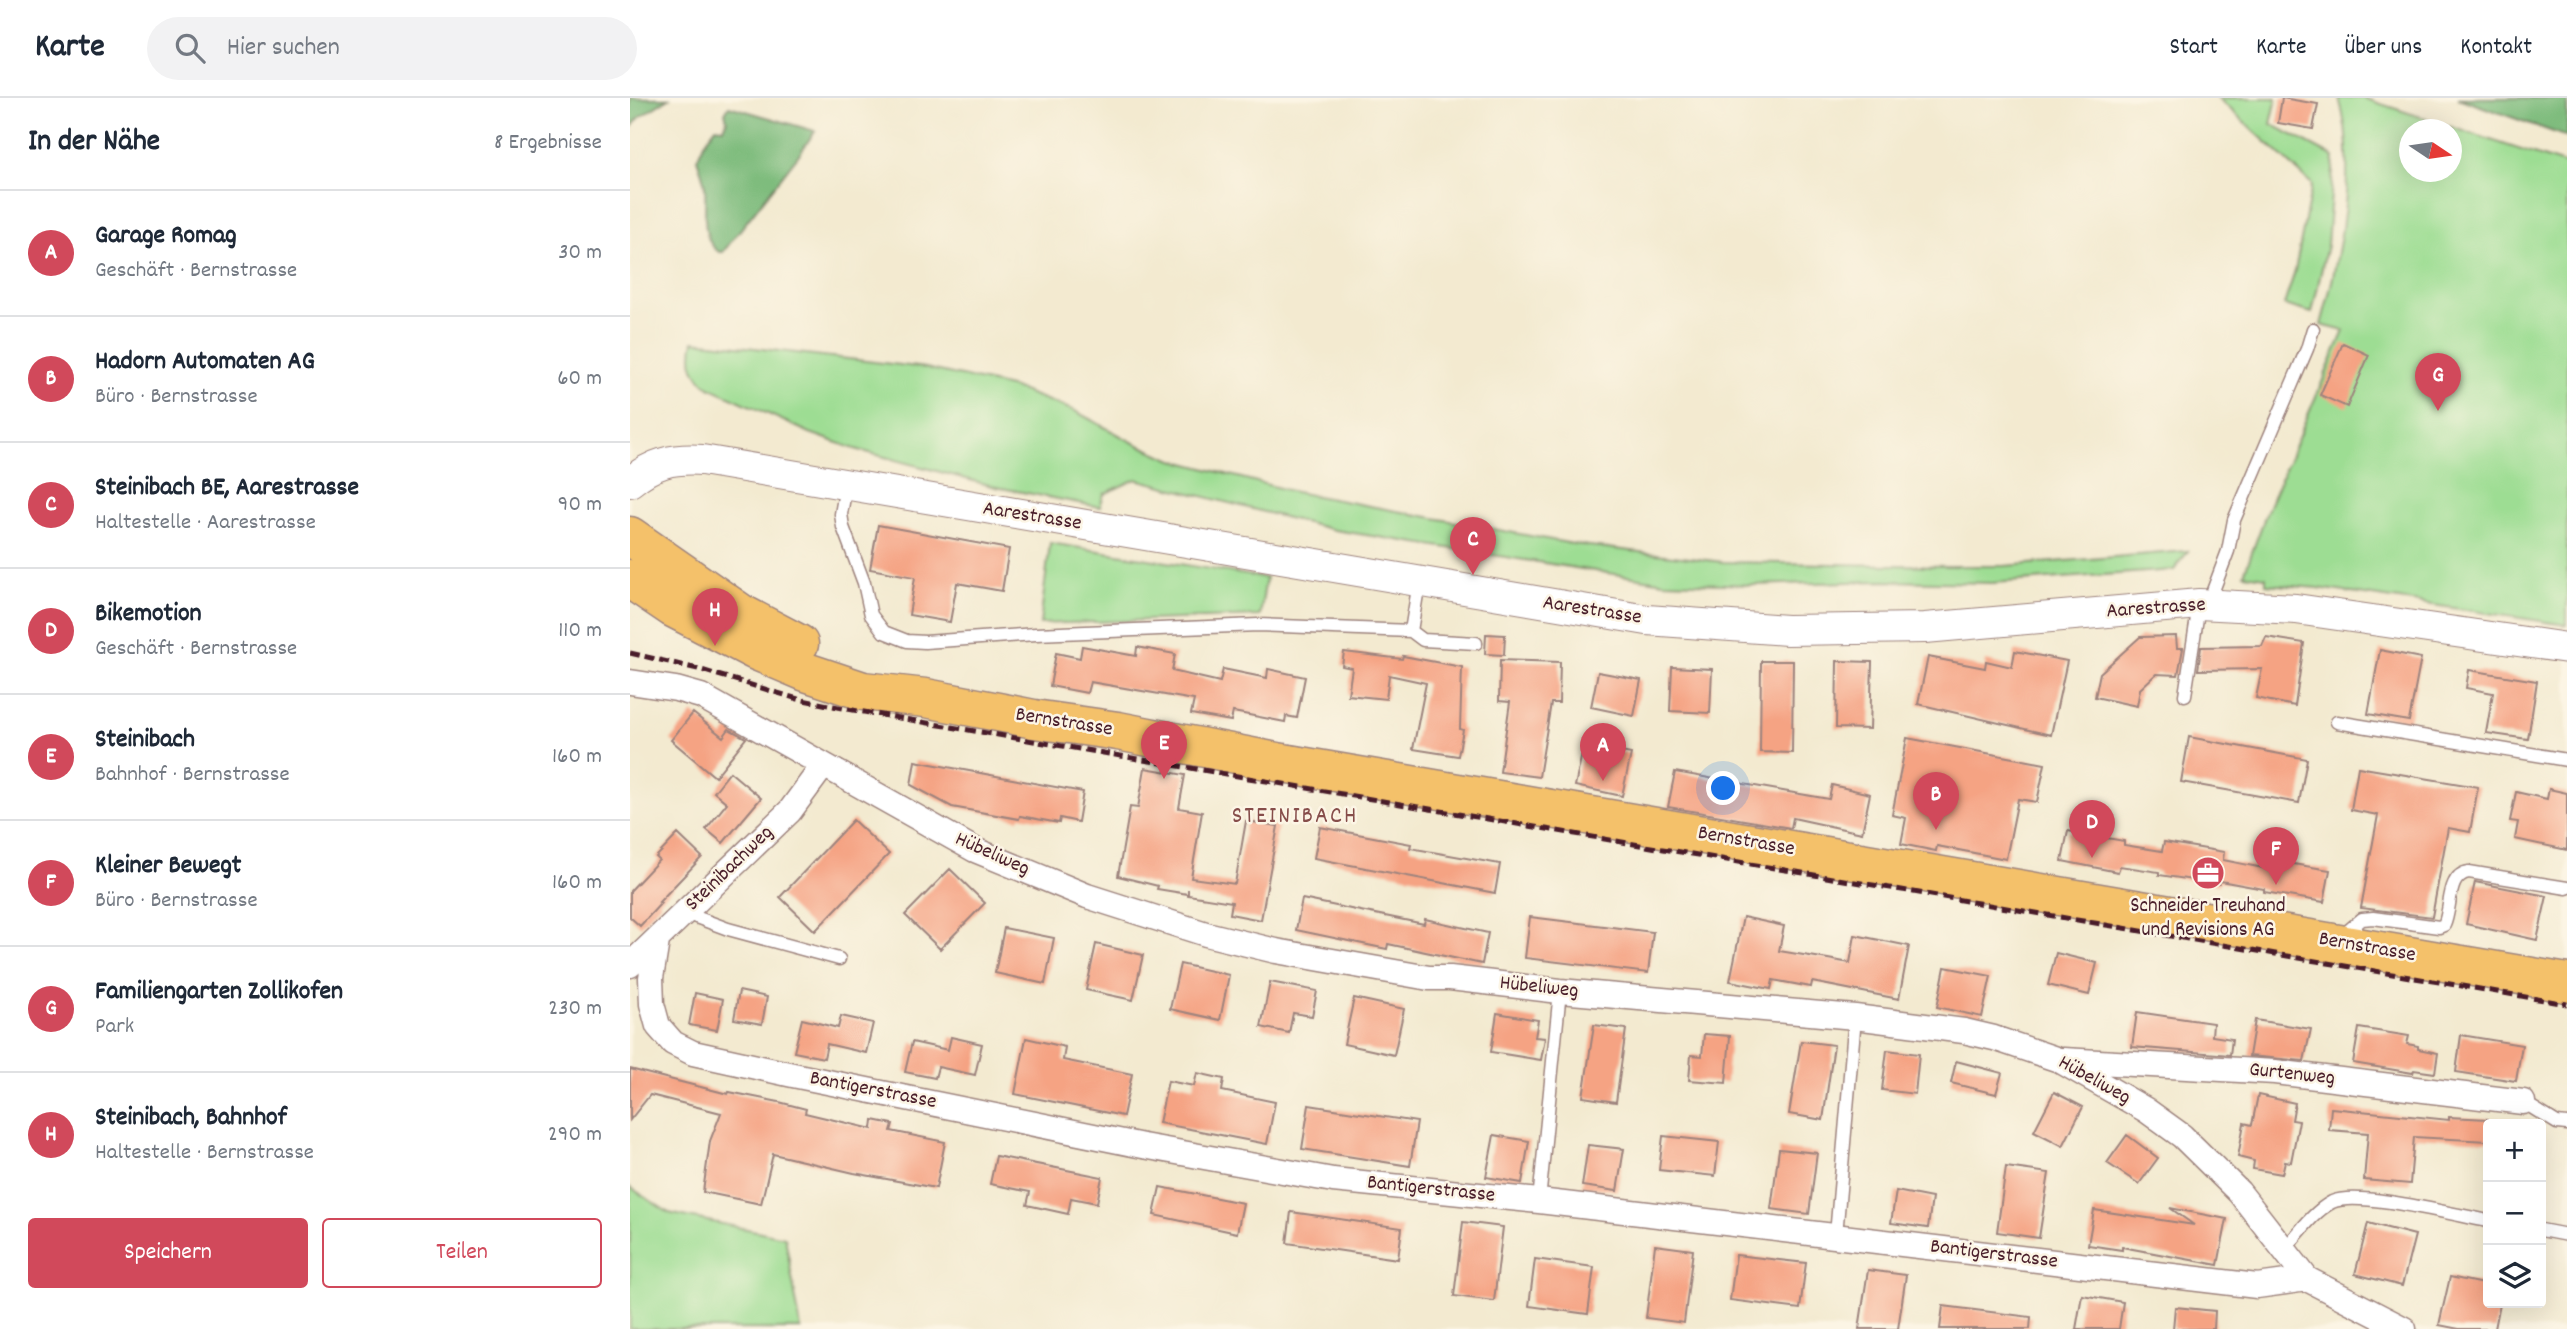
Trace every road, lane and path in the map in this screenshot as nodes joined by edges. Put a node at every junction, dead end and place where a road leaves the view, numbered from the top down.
1 (2313, 329) dead end
2 (630, 482) edge
3 (846, 486) junction
4 (630, 536) edge
5 (630, 579) edge
6 (1419, 583) junction
7 (2203, 604) junction
8 (1411, 631) junction
9 (1476, 643) dead end
10 (2567, 648) edge
11 (630, 682) edge
12 (2185, 695) dead end
13 (926, 698) junction
14 (2337, 722) dead end
15 (2567, 760) edge
16 (823, 766) junction
17 (2567, 888) edge
18 (685, 913) junction
19 (657, 941) junction
20 (2336, 943) junction
21 (839, 959) dead end
22 (630, 965) edge
23 (2567, 983) edge
24 (1560, 991) junction
25 (1855, 1017) junction
26 (2059, 1060) junction
27 (2523, 1102) joint
28 (2567, 1124) edge
29 (1539, 1201) junction
30 (2483, 1220) edge
31 (2546, 1231) edge
32 (1836, 1235) junction
33 (2567, 1235) edge
34 (2285, 1249) junction
35 (2307, 1279) junction
36 (2404, 1329) edge

1 - 7 lane
2 - 3 street, Aarestrasse
3 - 6 street, Aarestrasse
3 - 8 lane
4 - 13 main road, Bernstrasse
5 - 13 main road, Bernstrasse
6 - 7 street, Aarestrasse
6 - 8 lane
7 - 10 street, Aarestrasse
7 - 12 lane
8 - 9 lane
11 - 16 street, Hübeliweg
13 - 20 main road, Bernstrasse
14 - 15 lane
16 - 18 street, Steinibachweg
16 - 24 street, Hübeliweg
17 - 20 lane
18 - 19 street, Steinibachweg
18 - 21 lane
19 - 22 street, Steinibachweg
19 - 29 street, Bantigerstrasse
20 - 23 main road, Bernstrasse
24 - 25 street, Hübeliweg
24 - 29 lane
25 - 26 street, Hübeliweg
25 - 32 lane
26 - 27 street, Gurtenweg
26 - 34 street, Hübeliweg
27 - 28 lane
29 - 32 street, Bantigerstrasse
30 - 34 lane
31 - 33 lane
32 - 35 street, Bantigerstrasse
34 - 35 street, Hübeliweg
35 - 36 street, Hübeliweg

